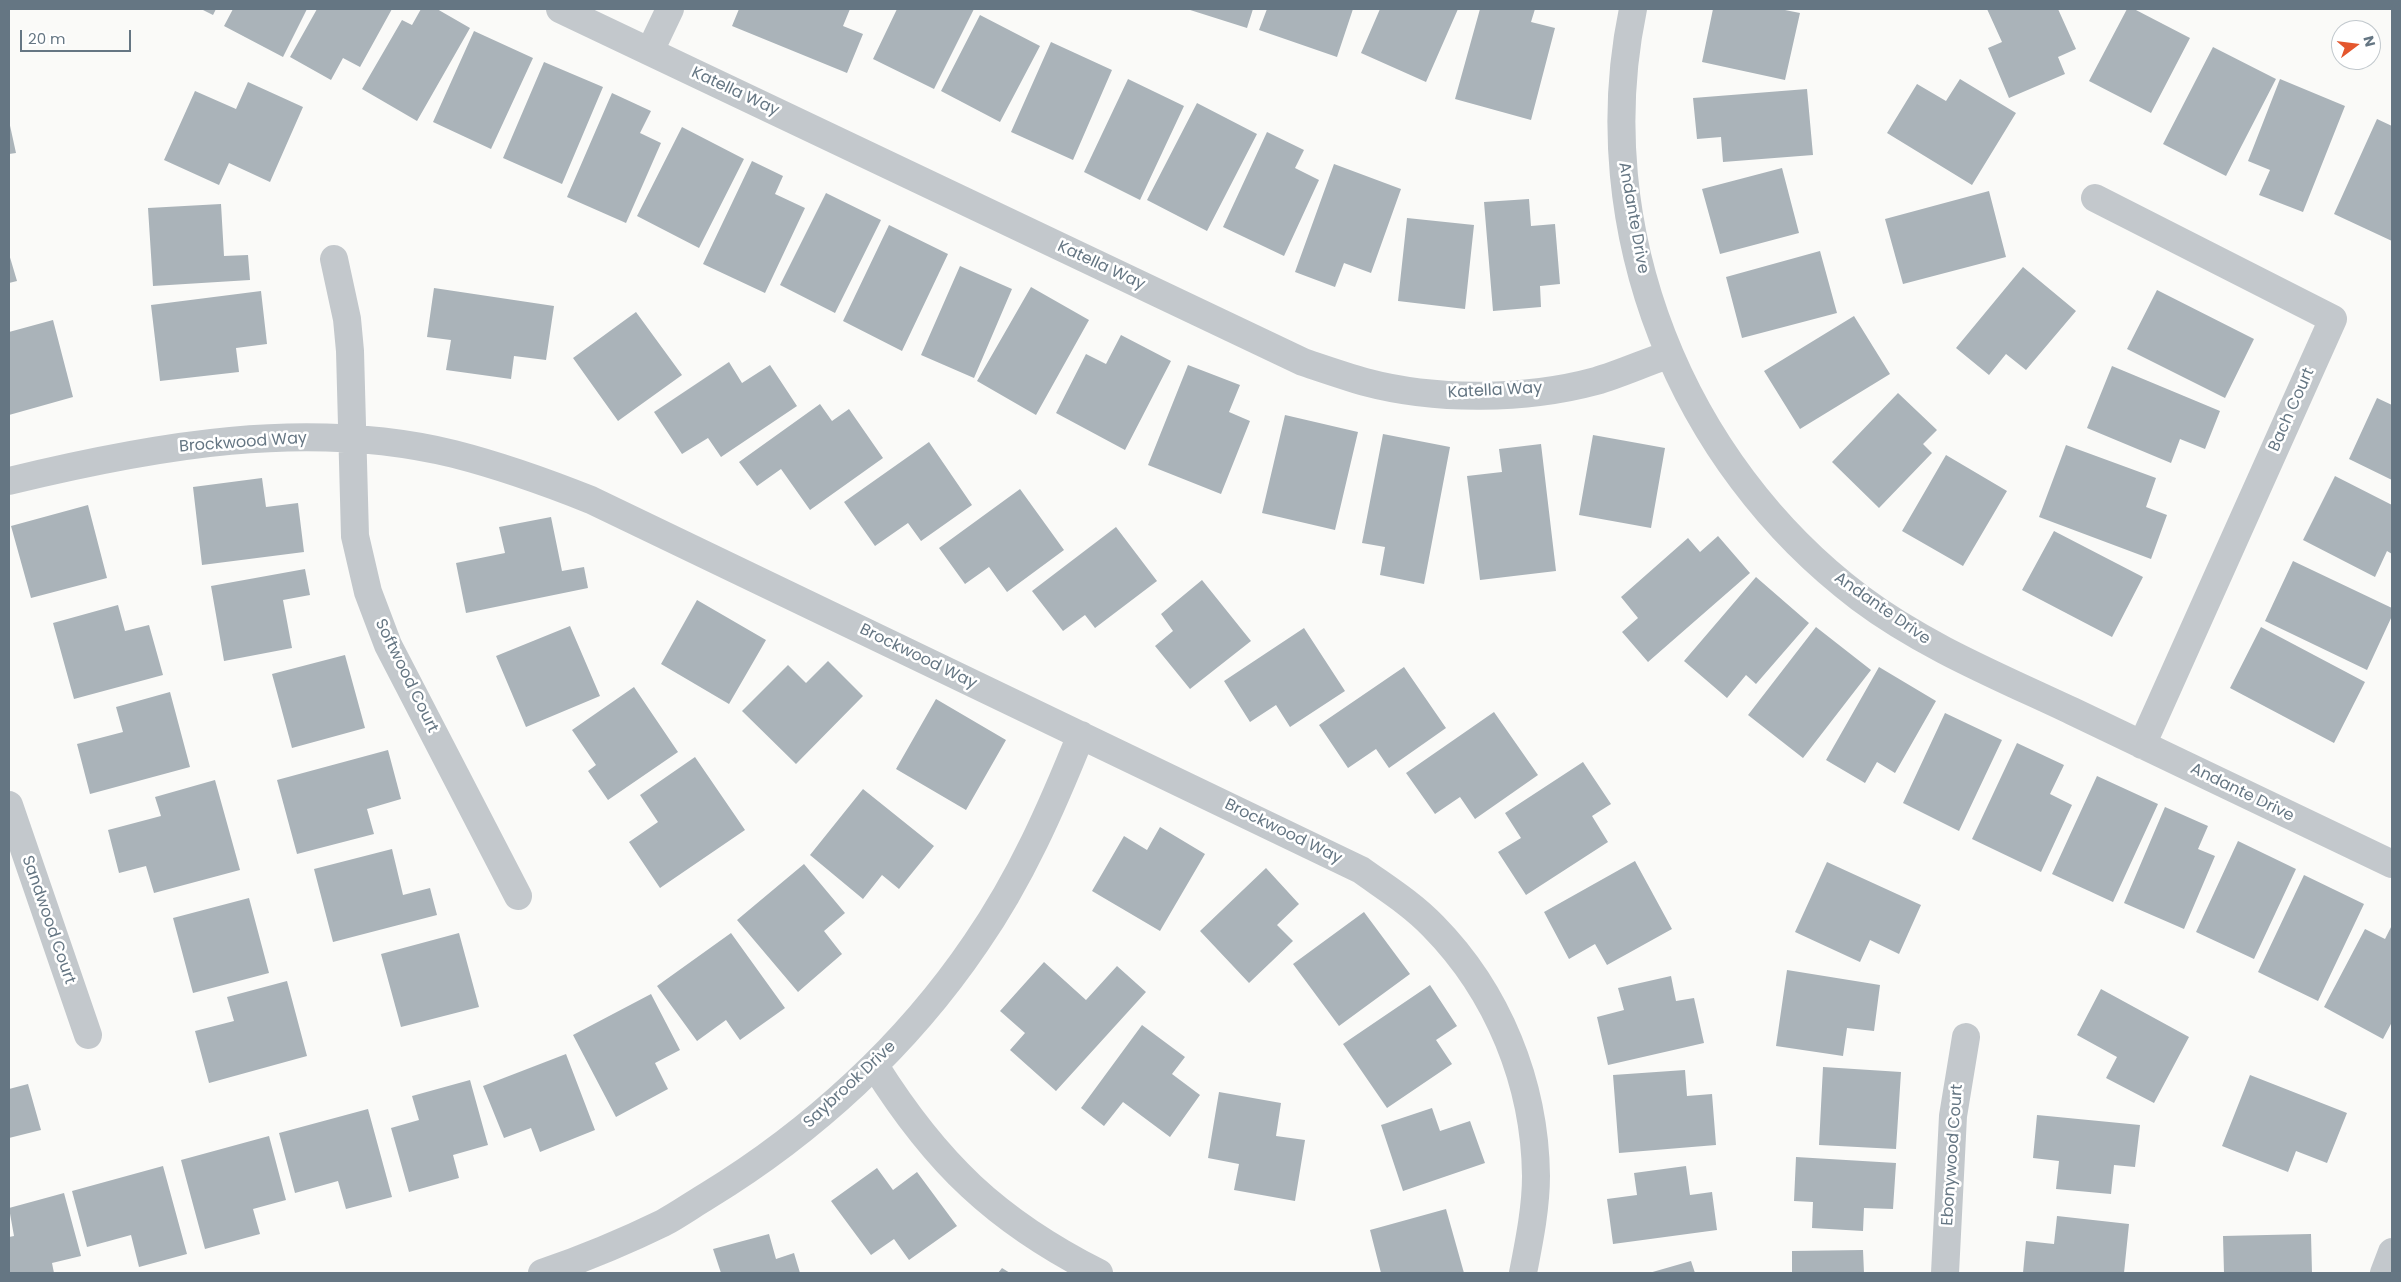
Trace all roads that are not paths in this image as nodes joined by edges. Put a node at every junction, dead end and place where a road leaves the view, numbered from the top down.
1 (560, 9) edge
2 (670, 9) edge
3 (1633, 9) edge
4 (650, 51) junction
5 (2095, 198) dead end
6 (334, 259) dead end
7 (1668, 355) junction
8 (351, 439) junction
9 (9, 482) edge
10 (1081, 735) junction
11 (2142, 745) junction
12 (9, 805) edge
13 (2392, 864) edge
14 (518, 896) dead end
15 (88, 1035) dead end
16 (1966, 1037) dead end
17 (875, 1066) junction
18 (2392, 1252) edge
19 (586, 1266) edge
20 (542, 1273) edge
21 (1099, 1273) edge
22 (1523, 1273) edge
23 (1945, 1273) edge
24 (2384, 1273) edge

1 - 4 street, Katella Way
2 - 4 street
3 - 7 street, Andante Drive
4 - 7 street, Katella Way
5 - 11 street, Bach Court
6 - 8 street, Softwood Court
7 - 11 street, Andante Drive
8 - 9 street, Brockwood Way
8 - 10 street, Brockwood Way
8 - 14 street, Softwood Court
10 - 17 street, Saybrook Drive
10 - 22 street, Brockwood Way
11 - 13 street, Andante Drive
12 - 15 street, Sandwood Court
16 - 23 street, Ebonywood Court
17 - 19 street, Saybrook Drive
17 - 21 street
18 - 24 street
19 - 20 street, Saybrook Drive

